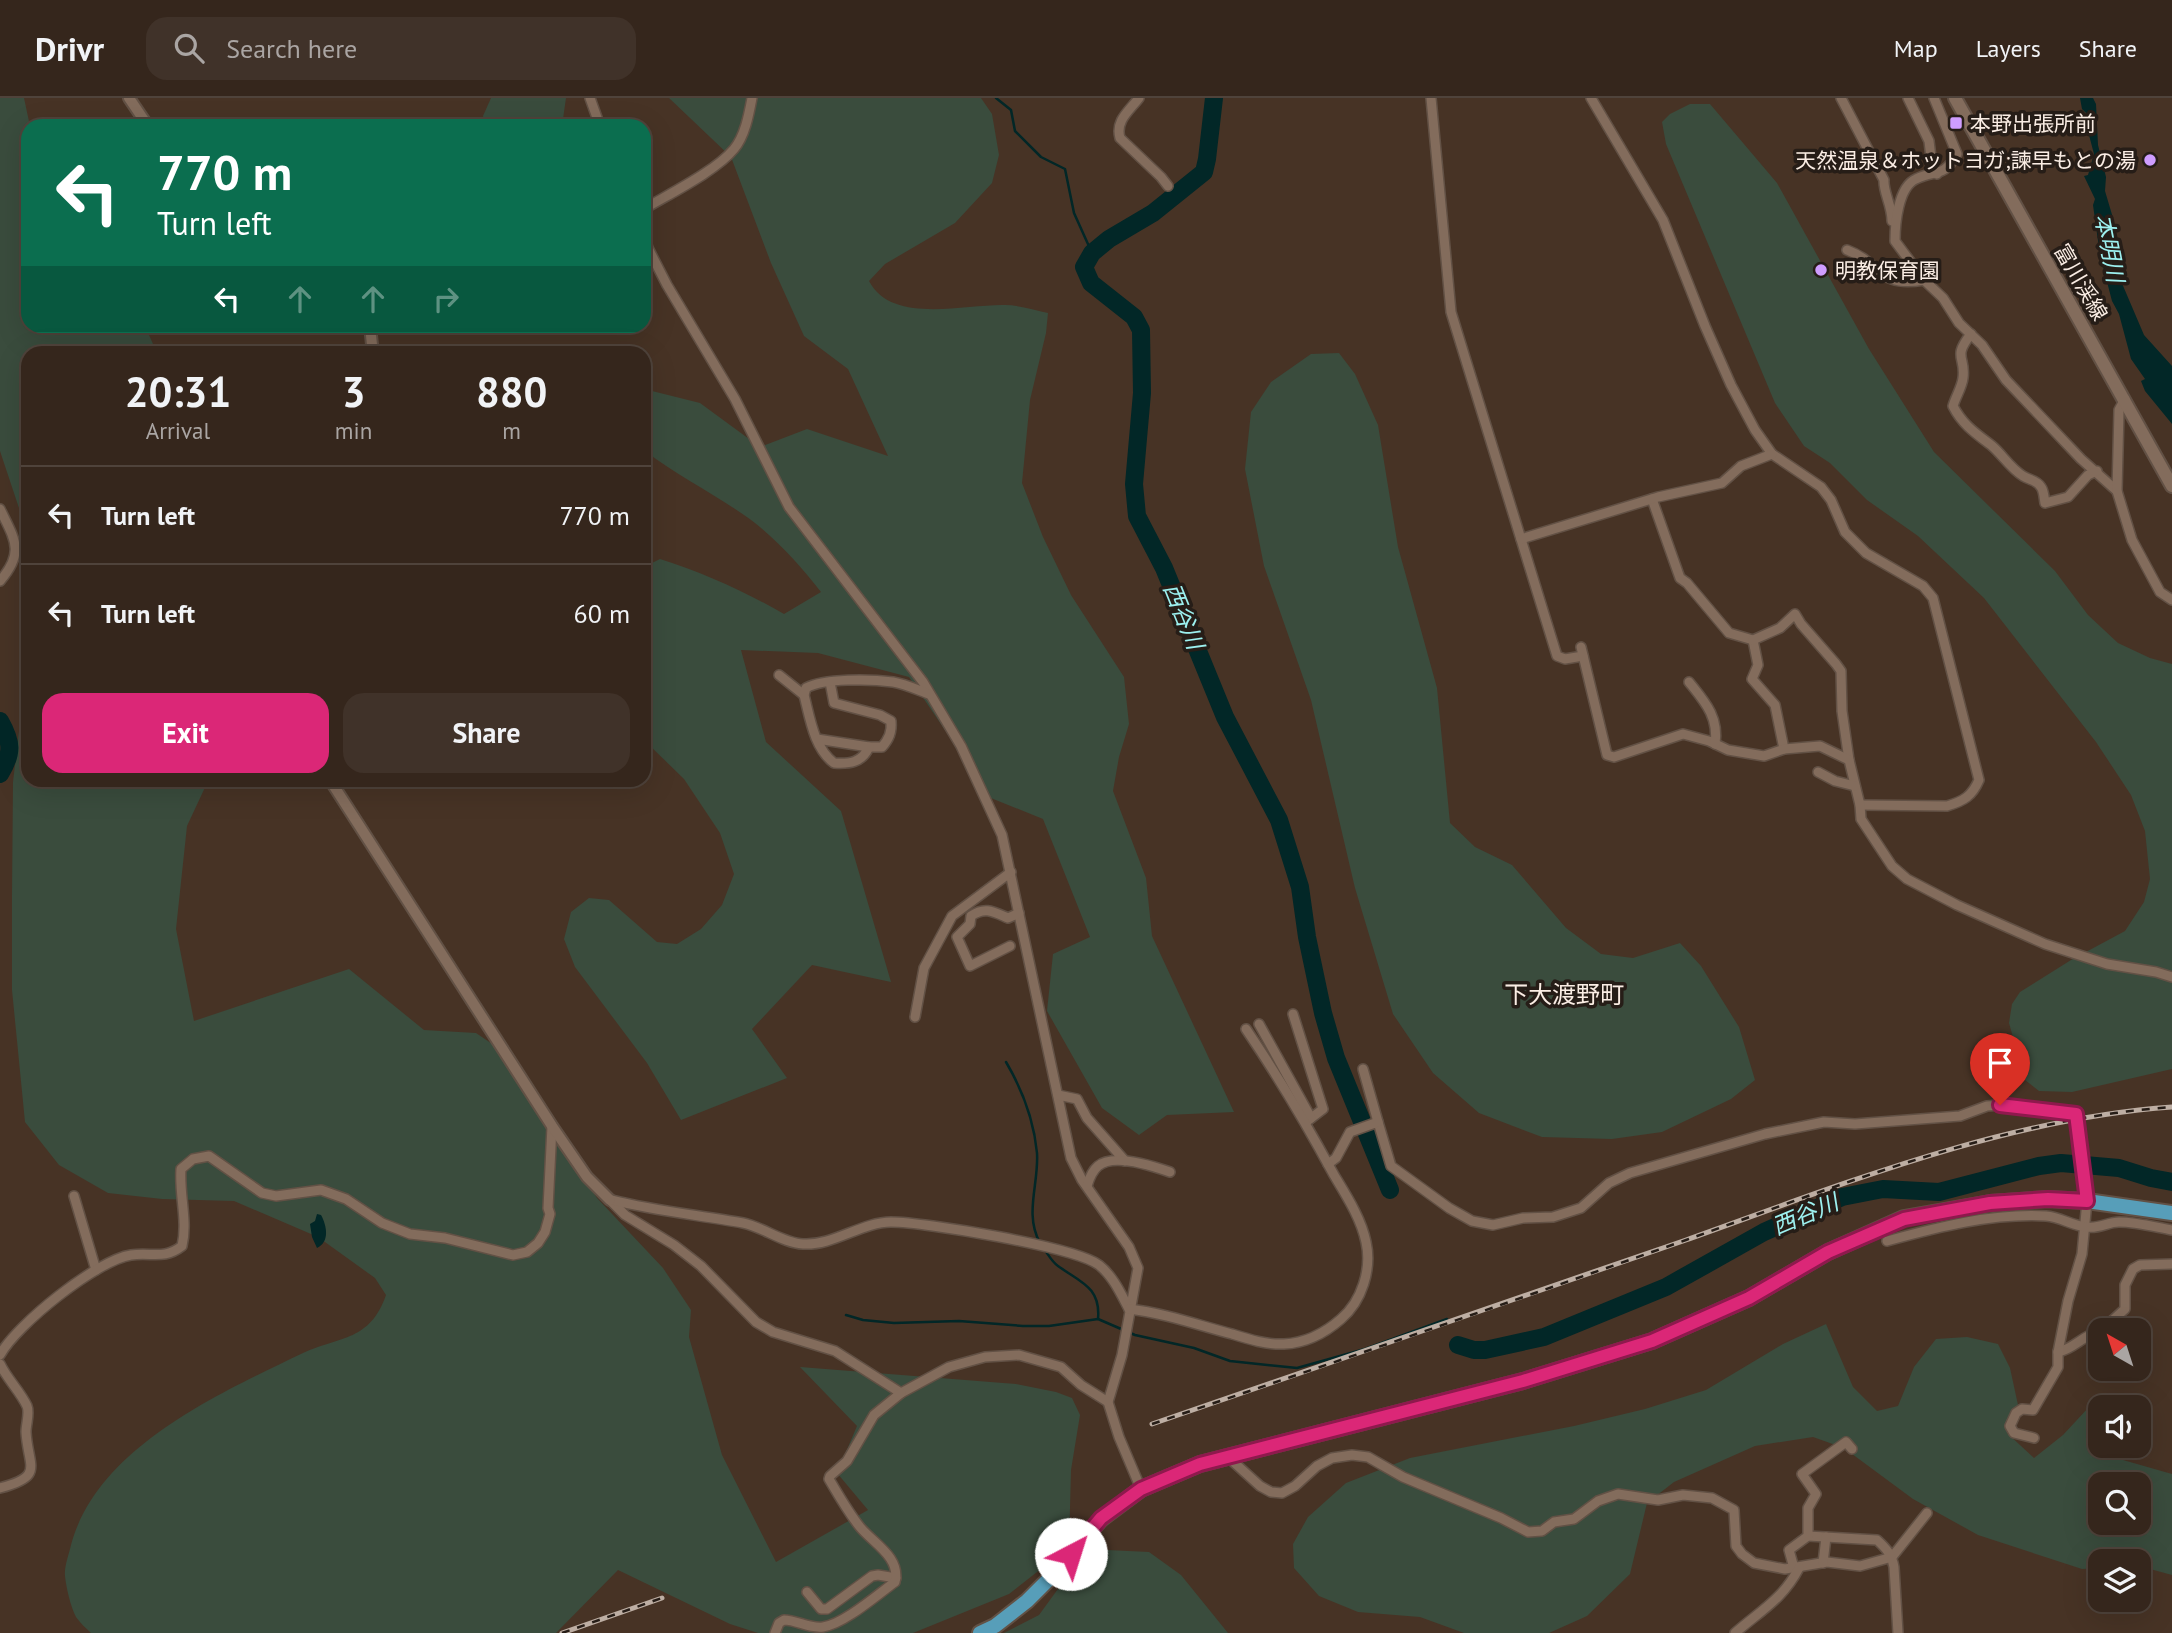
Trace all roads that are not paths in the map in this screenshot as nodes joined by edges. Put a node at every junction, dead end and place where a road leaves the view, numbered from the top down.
1 (129, 98) edge
2 (590, 98) edge
3 (752, 98) edge
4 (1139, 98) edge
5 (1431, 98) edge
6 (1591, 98) edge
7 (1841, 98) edge
8 (1908, 98) edge
9 (1934, 98) edge
10 (1955, 98) edge
11 (143, 119) edge
12 (598, 119) edge
13 (1937, 174) junction
14 (1168, 186) dead end
15 (651, 205) edge
16 (1895, 241) junction
17 (1847, 250) dead end
18 (651, 254) edge
19 (1924, 280) junction
20 (1971, 334) junction
21 (2125, 399) junction
22 (1772, 454) junction
23 (2097, 471) junction
24 (2172, 486) edge
25 (2117, 491) junction
26 (1652, 499) junction
27 (0, 509) edge
28 (1521, 539) junction
29 (0, 581) edge
30 (2172, 600) edge
31 (1753, 640) junction
32 (779, 676) dead end
33 (830, 682) junction
34 (1689, 682) dead end
35 (929, 694) junction
36 (804, 695) junction
37 (1715, 744) junction
38 (818, 746) junction
39 (869, 747) junction
40 (1784, 749) junction
41 (1849, 760) junction
42 (1818, 772) dead end
43 (1856, 786) junction
44 (334, 787) edge
45 (1860, 805) junction
46 (1011, 872) junction
47 (1018, 913) junction
48 (1010, 946) dead end
49 (2172, 977) edge
50 (1293, 1014) dead end
51 (915, 1017) dead end
52 (1259, 1024) dead end
53 (1246, 1029) dead end
54 (1363, 1069) dead end
55 (1058, 1095) junction
56 (1309, 1120) junction
57 (1376, 1123) junction
58 (552, 1126) junction
59 (1125, 1161) junction
60 (1328, 1164) junction
61 (1170, 1172) dead end
62 (1087, 1186) junction
63 (74, 1196) dead end
64 (610, 1199) junction
65 (2087, 1201) junction
66 (2172, 1213) edge
67 (2085, 1227) junction
68 (2172, 1230) edge
69 (1887, 1241) dead end
70 (2172, 1264) edge
71 (96, 1270) junction
72 (1129, 1309) junction
73 (2115, 1318) edge
74 (2088, 1334) edge
75 (2058, 1352) junction
76 (0, 1355) edge
77 (0, 1364) edge
78 (901, 1393) junction
79 (1108, 1402) junction
80 (2034, 1438) dead end
81 (1846, 1441) dead end
82 (1228, 1457) junction
83 (0, 1488) edge
84 (1141, 1489) junction
85 (1927, 1513) dead end
86 (1808, 1536) junction
87 (1826, 1537) junction
88 (1892, 1557) junction
89 (1823, 1563) junction
90 (1797, 1568) junction
91 (896, 1578) junction
92 (807, 1592) dead end
93 (775, 1633) edge
94 (981, 1633) edge
95 (1735, 1633) edge
96 (1898, 1633) edge

1 - 11 street
2 - 12 street
3 - 15 street
4 - 14 street
5 - 28 street
6 - 22 street
7 - 16 street
8 - 13 street
9 - 13 street
10 - 21 main road, 富川渓線
13 - 16 street
16 - 19 street
17 - 19 street
18 - 35 street
19 - 20 street
20 - 23 street
20 - 23 street
21 - 24 main road, 富川渓線
21 - 25 street
22 - 26 street
22 - 45 street
23 - 25 street
25 - 30 street
26 - 28 street
26 - 31 street
27 - 29 street
28 - 37 street
31 - 40 street
31 - 41 street
32 - 36 street
33 - 35 street
33 - 36 street
33 - 39 street
34 - 37 street
35 - 46 street
36 - 38 street
37 - 40 street
38 - 39 street
38 - 39 street
40 - 41 street
41 - 43 street
42 - 43 street
43 - 45 street
44 - 58 street
45 - 49 street
46 - 47 street
46 - 51 street
47 - 48 street
47 - 55 street
50 - 56 street
52 - 56 street
53 - 56 street
54 - 57 street
55 - 59 street
55 - 62 street
56 - 60 street
57 - 60 street
57 - 65 street
58 - 64 street
58 - 71 street
59 - 61 street
59 - 62 street
60 - 72 street
62 - 72 street
63 - 71 street
64 - 72 street
64 - 78 street
65 - 66 highway
65 - 67 street
65 - 82 highway
67 - 68 street
67 - 69 street
67 - 75 street
70 - 73 street
71 - 76 street
72 - 79 street
74 - 75 street
75 - 80 street
77 - 83 street
78 - 79 street
78 - 91 street
79 - 84 street
81 - 86 street
82 - 84 highway
82 - 90 street
84 - 94 highway
85 - 88 street
86 - 87 street
86 - 90 street
87 - 88 street
87 - 89 street
88 - 89 street
88 - 96 street
89 - 90 street
90 - 95 street
91 - 92 street
91 - 93 street

